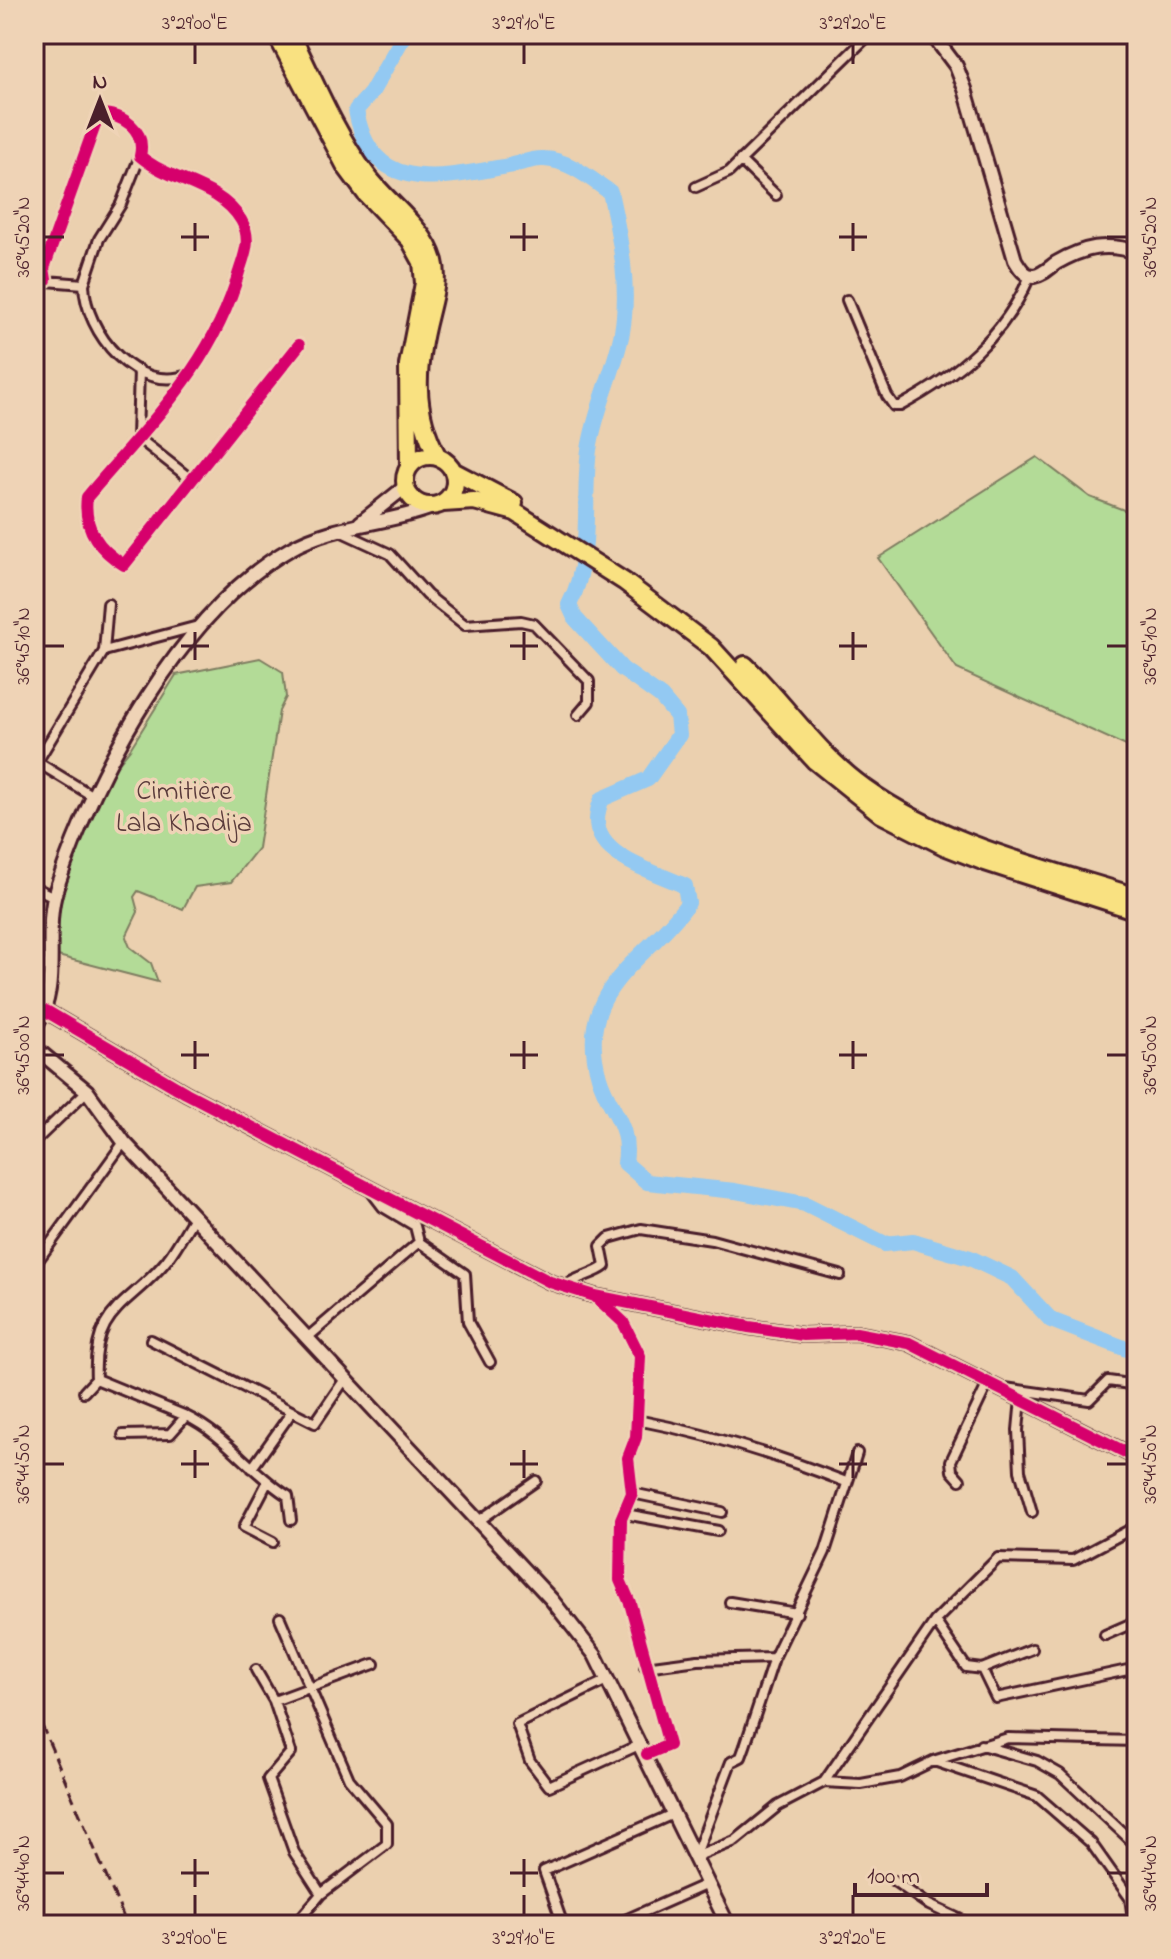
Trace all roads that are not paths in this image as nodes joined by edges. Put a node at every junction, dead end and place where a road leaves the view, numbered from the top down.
1 (276, 34) edge
2 (291, 34) edge
3 (870, 34) edge
4 (932, 34) edge
5 (140, 156) junction
6 (740, 160) junction
7 (696, 187) dead end
8 (776, 195) dead end
9 (1137, 252) edge
10 (1030, 276) junction
11 (34, 280) edge
12 (46, 280) junction
13 (84, 284) junction
14 (847, 300) dead end
15 (299, 345) dead end
16 (139, 370) junction
17 (194, 372) junction
18 (137, 437) junction
19 (438, 457) junction
20 (409, 467) junction
21 (453, 471) junction
22 (193, 481) junction
23 (405, 487) junction
24 (439, 504) junction
25 (354, 526) junction
26 (339, 530) junction
27 (575, 544) junction
28 (598, 558) junction
29 (108, 604) dead end
30 (202, 625) junction
31 (104, 651) junction
32 (578, 715) dead end
33 (35, 765) edge
34 (91, 795) junction
35 (34, 887) edge
36 (54, 897) junction
37 (1137, 897) edge
38 (1137, 911) edge
39 (34, 959) edge
40 (51, 969) junction
41 (46, 1011) junction
42 (34, 1028) edge
43 (34, 1047) edge
44 (87, 1091) junction
45 (34, 1142) edge
46 (124, 1142) junction
47 (370, 1189) junction
48 (194, 1217) junction
49 (419, 1242) junction
50 (34, 1266) edge
51 (840, 1275) dead end
52 (564, 1286) junction
53 (595, 1296) junction
54 (307, 1338) junction
55 (151, 1340) dead end
56 (490, 1362) dead end
57 (96, 1379) junction
58 (345, 1379) junction
59 (989, 1381) junction
60 (1137, 1385) edge
61 (1005, 1388) junction
62 (84, 1392) dead end
63 (1021, 1399) junction
64 (291, 1413) junction
65 (186, 1416) junction
66 (637, 1420) junction
67 (123, 1435) dead end
68 (857, 1453) dead end
69 (1137, 1458) edge
70 (252, 1468) junction
71 (960, 1480) dead end
72 (536, 1481) dead end
73 (846, 1482) junction
74 (267, 1483) junction
75 (632, 1493) junction
76 (722, 1512) dead end
77 (1032, 1512) dead end
78 (625, 1514) junction
79 (291, 1520) dead end
80 (477, 1522) junction
81 (1137, 1526) edge
82 (718, 1531) dead end
83 (273, 1542) dead end
84 (730, 1602) dead end
85 (797, 1613) junction
86 (280, 1618) dead end
87 (935, 1621) junction
88 (1137, 1621) edge
89 (1105, 1635) dead end
90 (1032, 1649) dead end
91 (774, 1658) junction
92 (374, 1664) dead end
93 (645, 1667) junction
94 (1137, 1668) edge
95 (982, 1669) junction
96 (256, 1670) dead end
97 (607, 1680) junction
98 (310, 1689) junction
99 (274, 1701) junction
100 (1137, 1741) edge
101 (980, 1745) junction
102 (644, 1749) junction
103 (933, 1761) junction
104 (824, 1782) junction
105 (673, 1814) junction
106 (1137, 1846) edge
107 (695, 1857) junction
108 (894, 1881) dead end
109 (707, 1884) junction
110 (321, 1894) junction
111 (299, 1925) edge
112 (563, 1925) edge
113 (614, 1925) edge
114 (728, 1925) edge
115 (972, 1925) edge
116 (1126, 1925) edge

1 - 20 highway
2 - 19 highway
3 - 6 street
4 - 10 street
5 - 12 street
5 - 13 street
5 - 17 street
6 - 7 street
6 - 8 street
9 - 10 street
10 - 14 street
11 - 12 street
12 - 13 street
13 - 16 street
15 - 22 street
16 - 17 street
16 - 18 street
17 - 18 street
18 - 22 street
18 - 22 street
19 - 20 highway
19 - 21 highway
20 - 23 highway
21 - 24 highway
21 - 27 highway
23 - 24 highway
23 - 25 street
24 - 25 street
24 - 27 highway
25 - 26 street
26 - 30 street
26 - 32 street
27 - 28 highway
28 - 37 highway
28 - 38 highway
29 - 31 street
30 - 31 street
30 - 34 street
31 - 33 street
33 - 34 street
34 - 36 street
35 - 36 street
36 - 40 street
39 - 40 street
40 - 41 street
41 - 42 street
41 - 47 street
43 - 44 street
44 - 45 street
44 - 46 street
46 - 48 street
46 - 50 street
47 - 49 street
47 - 52 street
48 - 54 street
48 - 57 street
49 - 54 street
49 - 56 street
51 - 52 street
52 - 53 street
53 - 59 street
53 - 66 street
54 - 58 street
55 - 64 street
57 - 62 street
57 - 65 street
58 - 64 street
58 - 80 street
59 - 61 street
59 - 71 street
60 - 61 street
61 - 63 street
63 - 69 street
63 - 77 street
64 - 70 street
65 - 67 street
65 - 70 street
66 - 73 street
66 - 75 street
68 - 73 street
70 - 74 street
72 - 80 street
73 - 85 street
74 - 79 street
74 - 83 street
75 - 76 street
75 - 78 street
78 - 82 street
78 - 93 street
80 - 97 street
81 - 87 street
84 - 85 street
85 - 91 street
86 - 98 street
87 - 95 street
87 - 104 street
88 - 89 street
90 - 95 street
91 - 93 street
91 - 107 street
92 - 98 street
93 - 102 street
94 - 95 street
96 - 99 street
97 - 102 street
97 - 102 street
98 - 99 street
98 - 110 street
99 - 110 street
100 - 101 street
101 - 103 street
101 - 106 street
102 - 105 street
103 - 104 street
103 - 116 street
104 - 107 street
105 - 107 street
105 - 112 street
107 - 109 street
108 - 115 street
109 - 113 street
109 - 114 street
110 - 111 street

